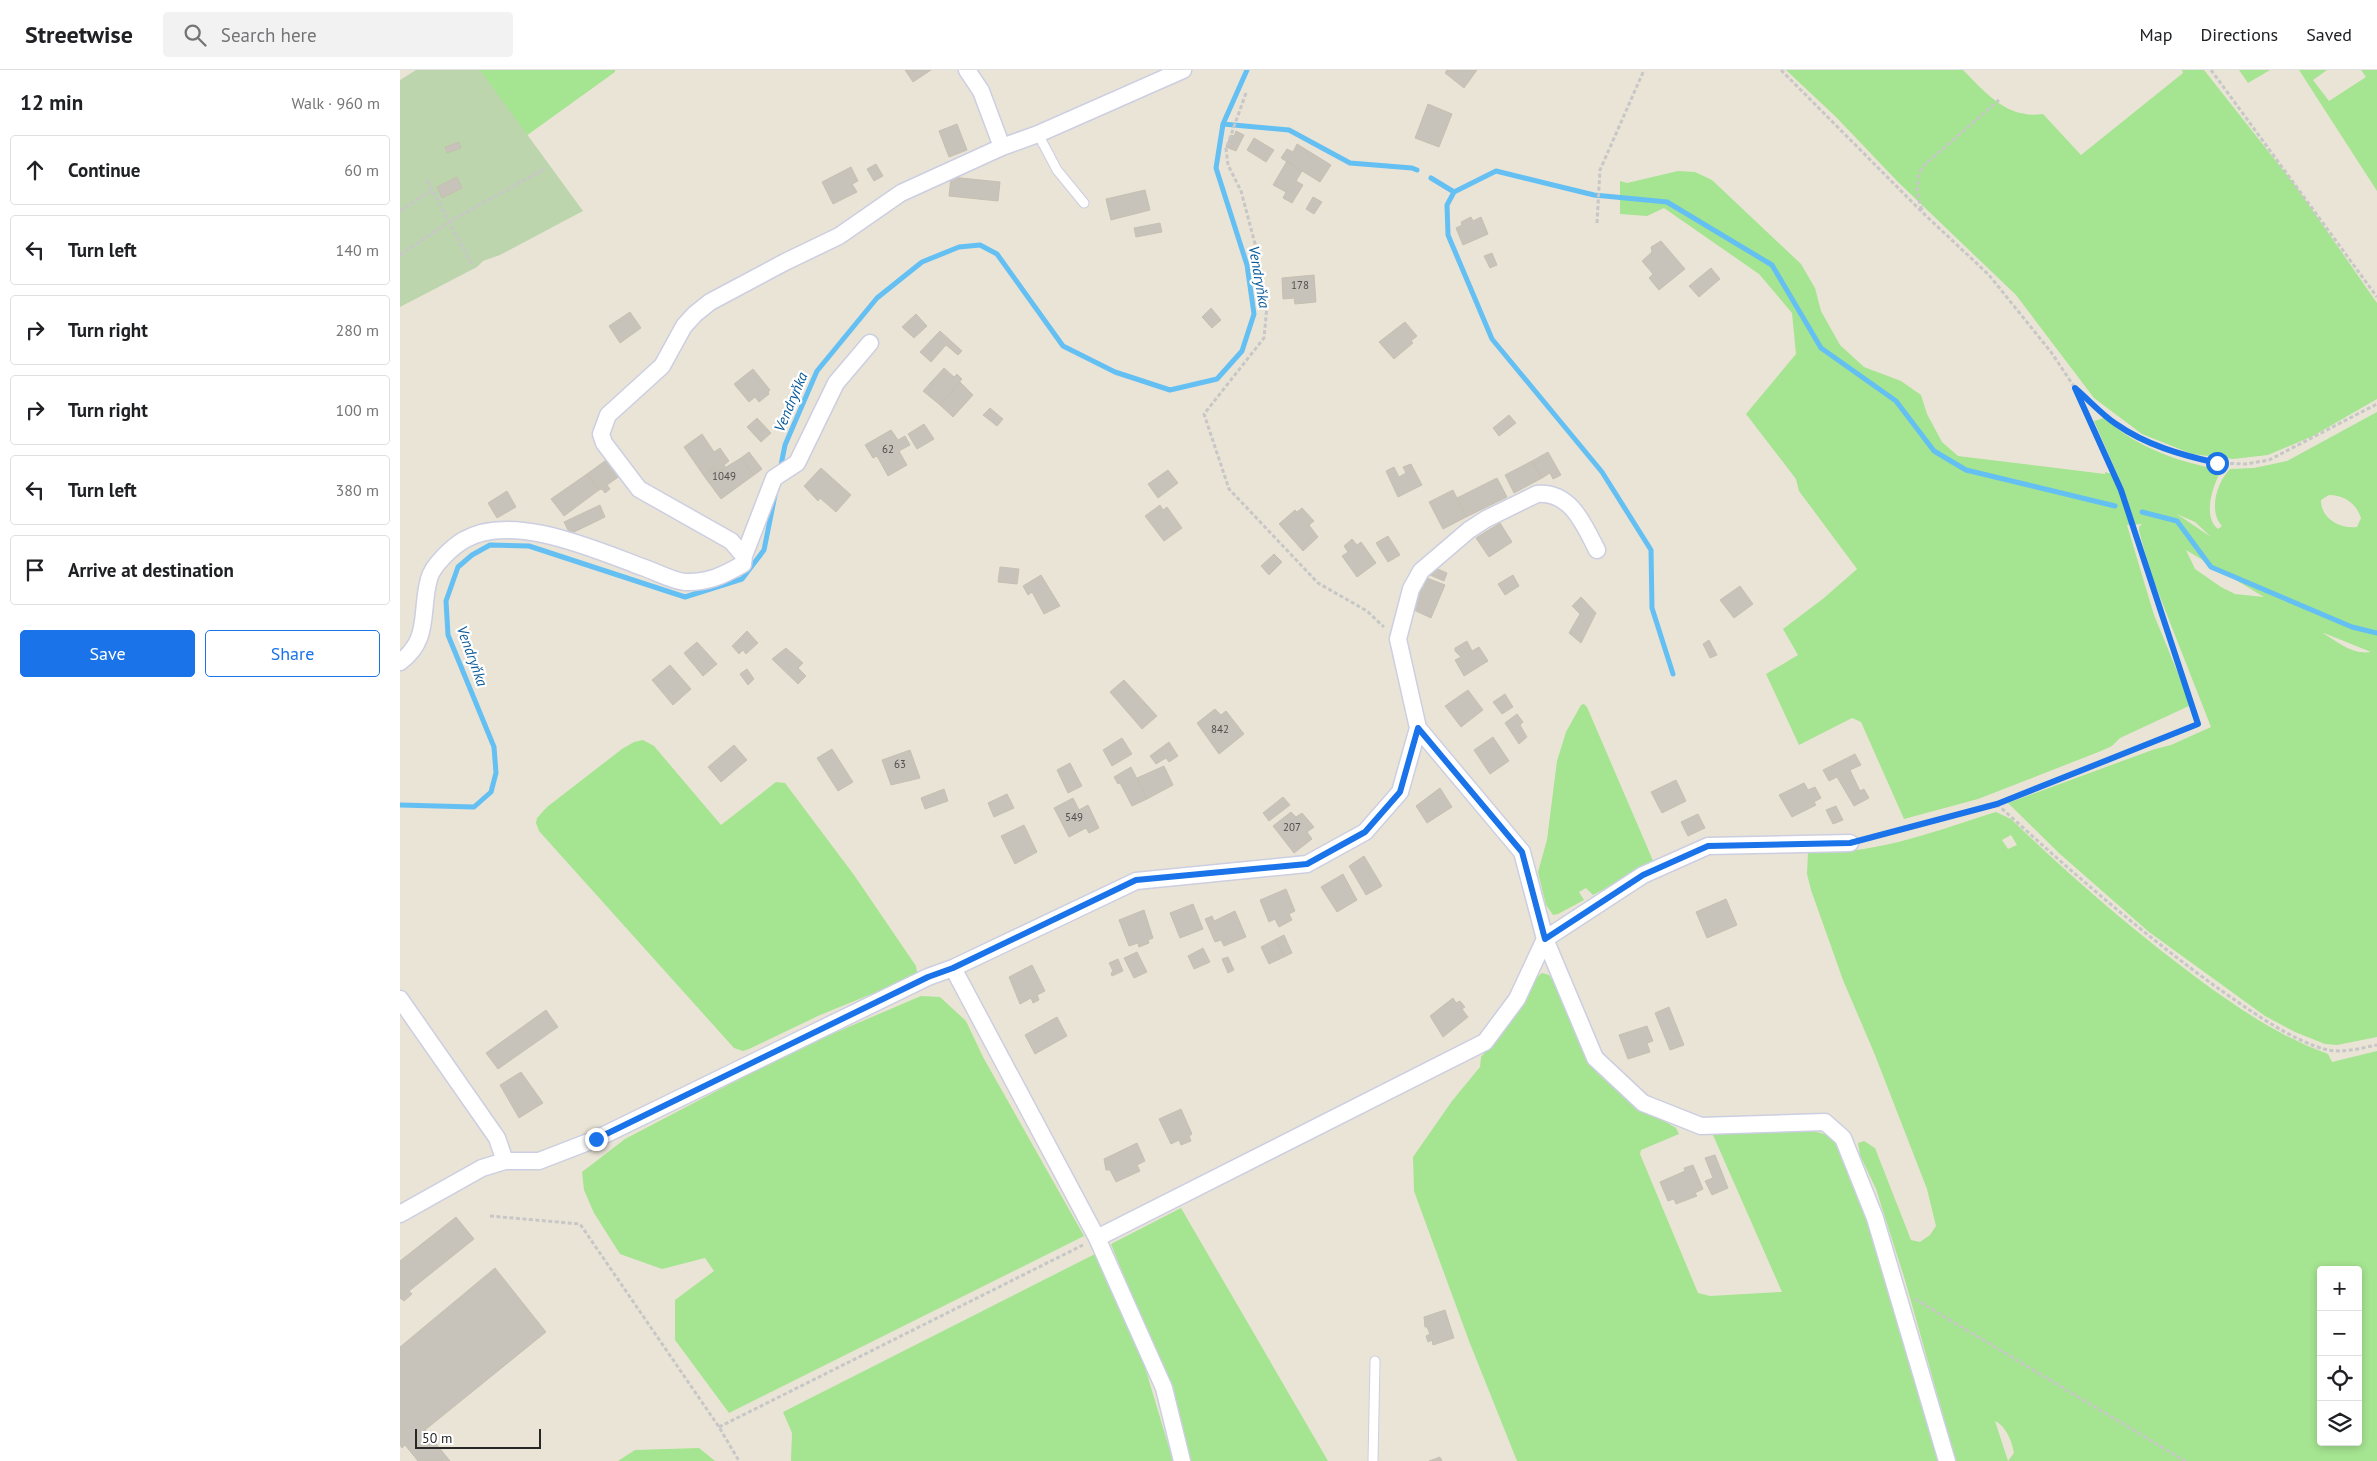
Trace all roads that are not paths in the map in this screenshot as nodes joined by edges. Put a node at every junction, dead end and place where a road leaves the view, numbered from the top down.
1 (967, 70) edge
2 (1183, 70) edge
3 (1038, 134) junction
4 (1002, 147) junction
5 (1084, 203) dead end
6 (870, 343) dead end
7 (1597, 550) dead end
8 (744, 556) junction
9 (400, 662) edge
10 (1418, 728) junction
11 (1850, 843) road end
12 (1545, 939) junction
13 (953, 968) junction
14 (400, 999) edge
15 (505, 1161) junction
16 (400, 1214) edge
17 (1097, 1238) junction
18 (1375, 1361) dead end
19 (1182, 1461) edge
20 (1373, 1461) edge
21 (1947, 1461) edge

1 - 4 street
2 - 3 street
3 - 4 street
3 - 5 lane
4 - 8 street
6 - 8 street
7 - 10 street
8 - 9 street
10 - 12 street
10 - 13 street
11 - 12 street
12 - 17 street
12 - 21 street
13 - 15 street
13 - 17 street
14 - 15 street
15 - 16 street
17 - 19 street
18 - 20 lane

